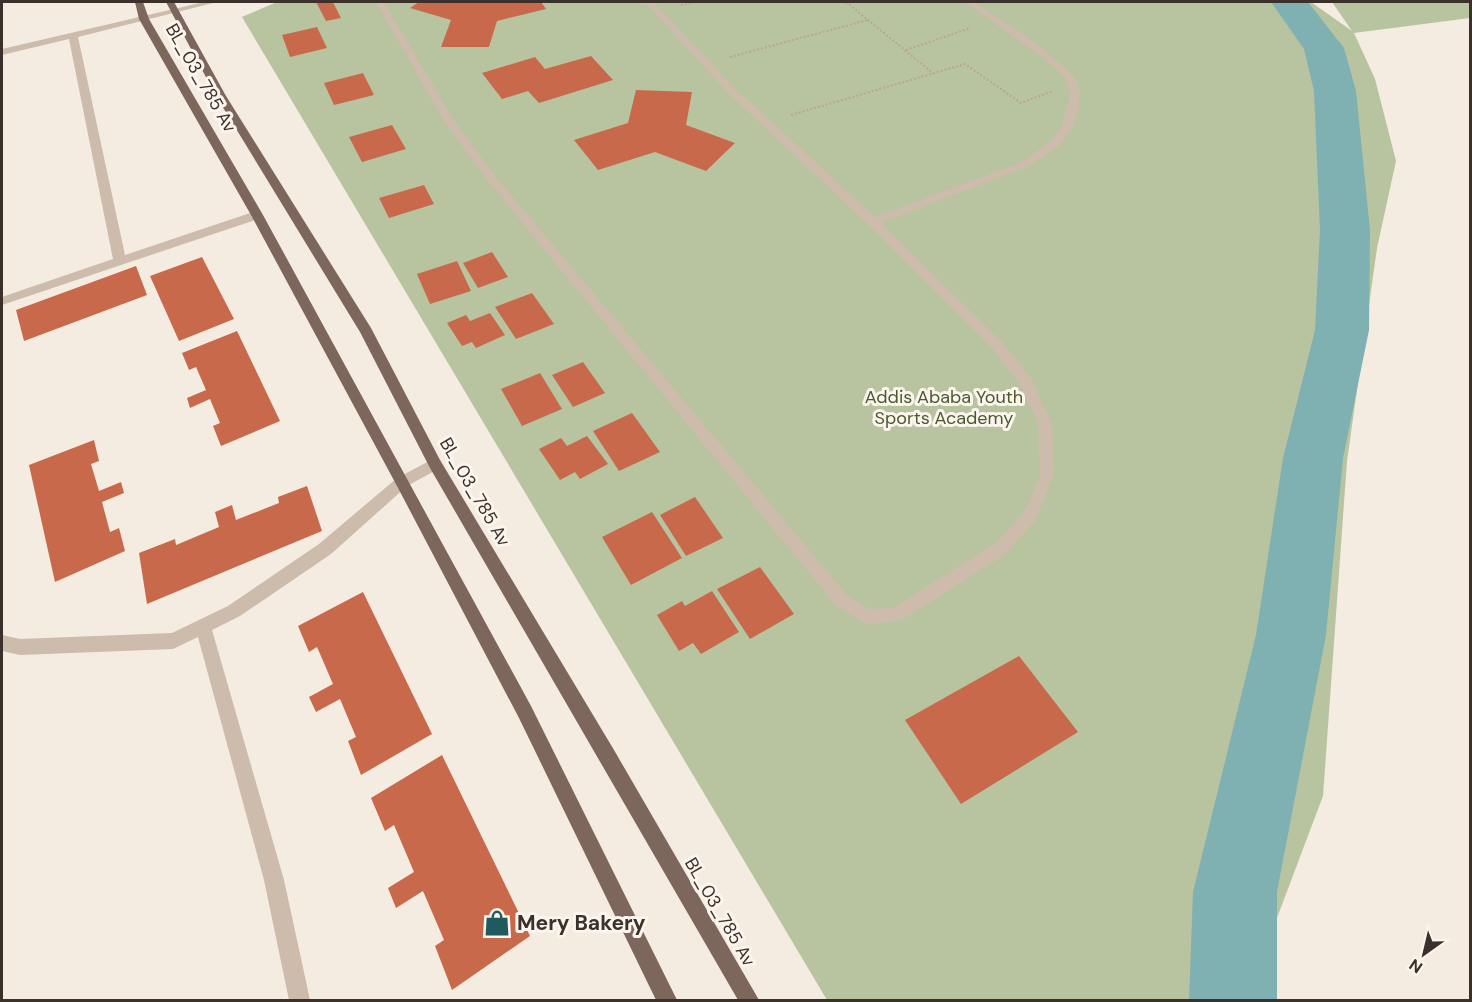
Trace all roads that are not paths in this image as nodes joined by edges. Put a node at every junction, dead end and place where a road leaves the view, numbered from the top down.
1 (139, 2) edge
2 (213, 2) edge
3 (380, 2) edge
4 (649, 2) edge
5 (969, 2) edge
6 (173, 6) edge
7 (144, 19) junction
8 (73, 35) junction
9 (2, 52) edge
10 (257, 215) junction
11 (873, 222) junction
12 (120, 262) junction
13 (2, 301) edge
14 (435, 464) junction
15 (402, 482) junction
16 (203, 626) junction
17 (2, 643) edge
18 (299, 1000) edge
19 (667, 1000) edge
20 (749, 1000) edge

1 - 7 main road, BL_03_785 Av
2 - 6 street
3 - 11 street
4 - 11 street
5 - 11 street
6 - 7 street
6 - 14 main road, BL_03_785 Av
7 - 8 street
7 - 10 main road, BL_03_785 Av
8 - 9 street
8 - 12 street
10 - 12 street
10 - 15 main road, BL_03_785 Av
12 - 13 street
14 - 15 street
14 - 20 main road, BL_03_785 Av
15 - 16 street
15 - 19 main road, BL_03_785 Av
16 - 17 street
16 - 18 street

